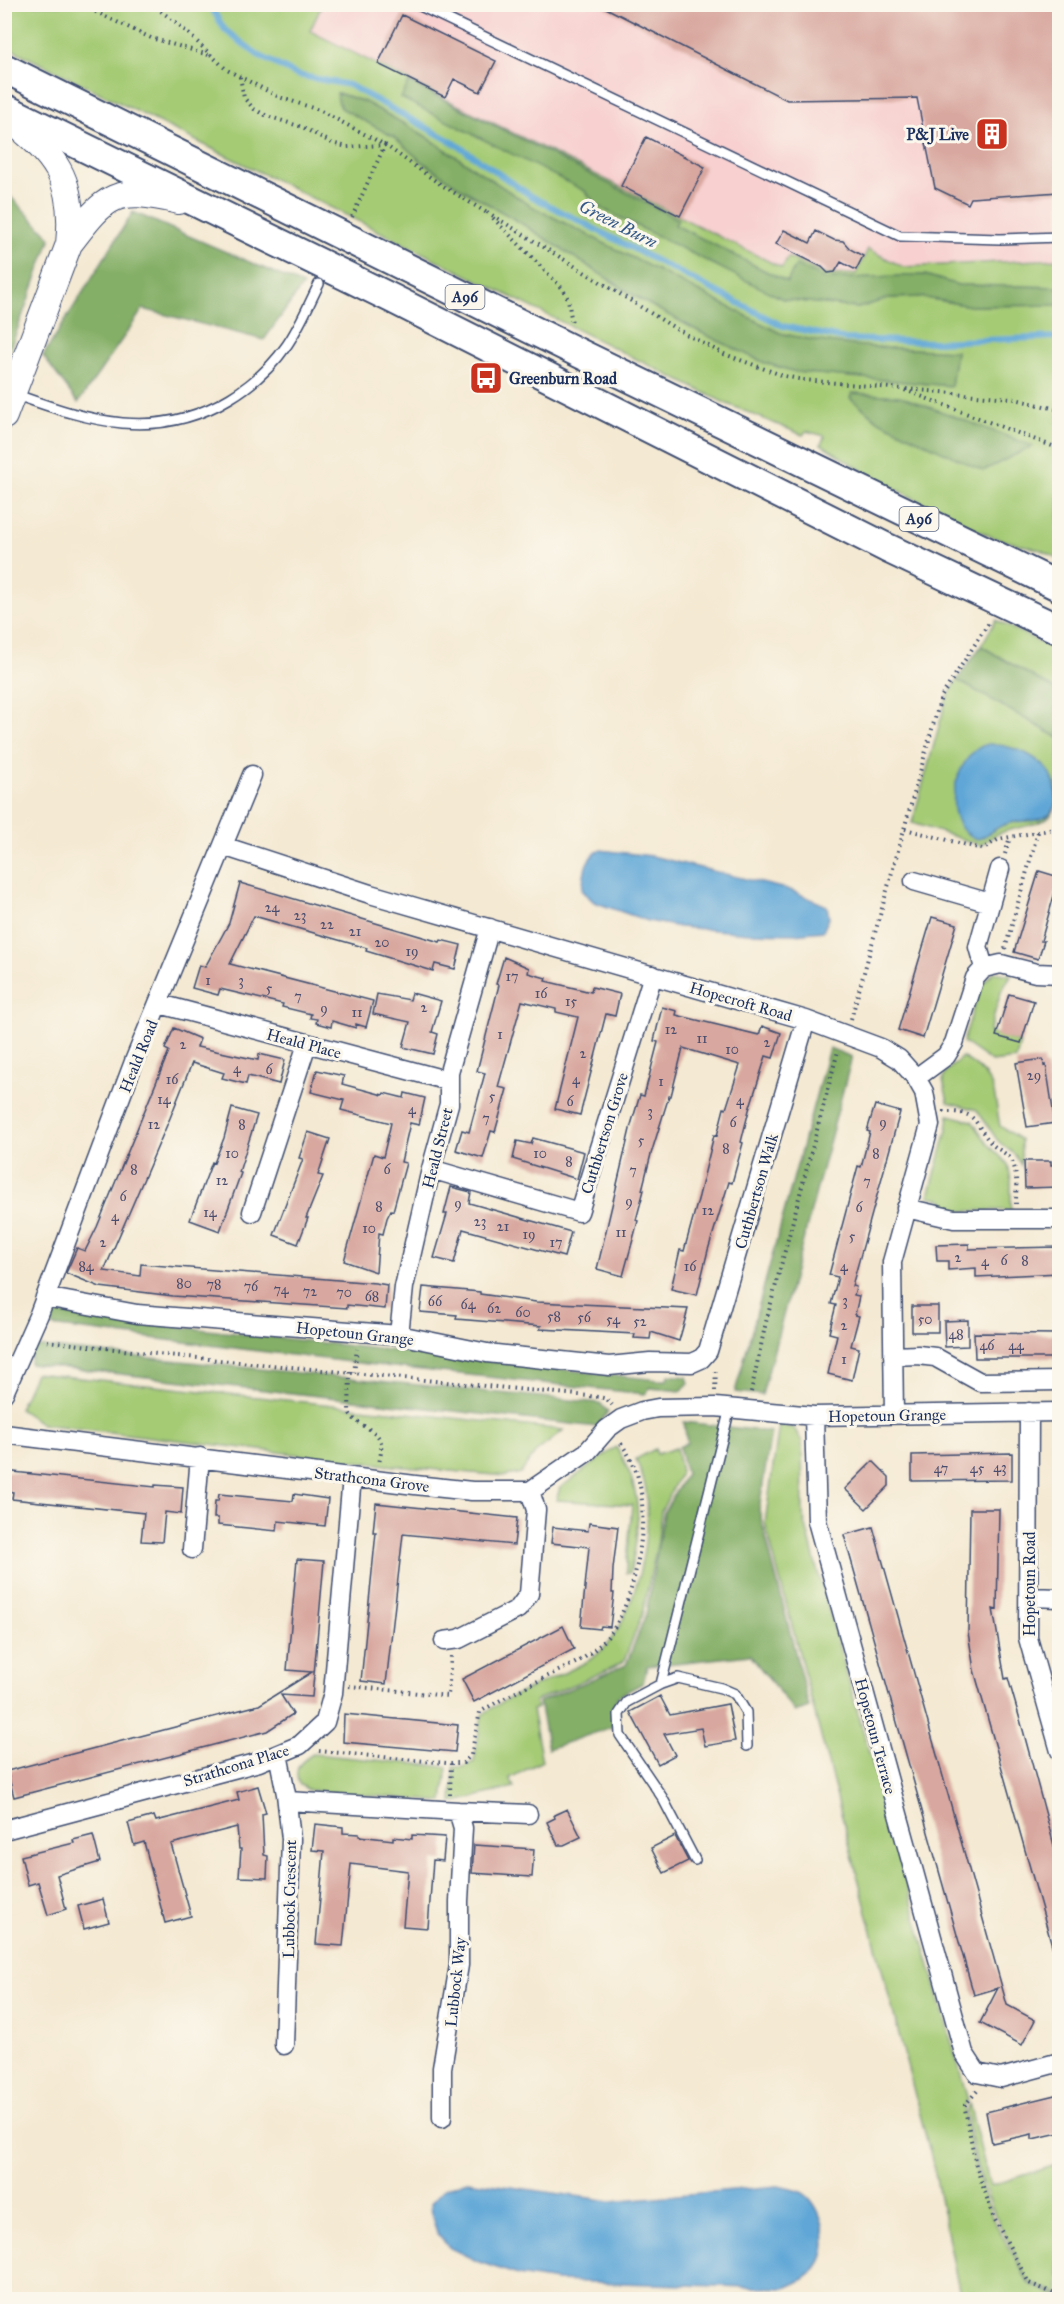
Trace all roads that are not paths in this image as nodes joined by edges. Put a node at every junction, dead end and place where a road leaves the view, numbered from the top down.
1 (416, 4) edge
2 (4, 68) edge
3 (4, 108) edge
4 (4, 114) edge
5 (211, 209) junction
6 (1059, 237) edge
7 (69, 244) junction
8 (319, 284) dead end
9 (9, 405) edge
10 (1059, 587) edge
11 (1059, 630) edge
12 (252, 775) dead end
13 (223, 846) junction
14 (1000, 869) dead end
15 (914, 881) dead end
16 (990, 903) junction
17 (490, 928) junction
18 (992, 966) junction
19 (1059, 974) edge
20 (652, 975) junction
21 (160, 1004) junction
22 (806, 1020) junction
23 (307, 1044) junction
24 (916, 1078) junction
25 (449, 1081) junction
26 (431, 1169) junction
27 (906, 1208) junction
28 (252, 1212) dead end
29 (1059, 1218) edge
30 (45, 1297) junction
31 (399, 1335) junction
32 (893, 1356) junction
33 (701, 1359) joint
34 (1059, 1381) edge
35 (4, 1393) edge
36 (730, 1409) junction
37 (1029, 1412) junction
38 (1059, 1412) edge
39 (894, 1415) junction
40 (814, 1416) junction
41 (4, 1434) edge
42 (200, 1457) junction
43 (352, 1477) junction
44 (530, 1491) junction
45 (192, 1549) dead end
46 (1029, 1597) junction
47 (1059, 1598) edge
48 (448, 1640) road end
49 (661, 1684) junction
50 (747, 1746) dead end
51 (1059, 1751) edge
52 (278, 1754) junction
53 (287, 1801) junction
54 (458, 1810) junction
55 (528, 1814) dead end
56 (4, 1830) edge
57 (695, 1860) dead end
58 (284, 2045) dead end
59 (1059, 2062) edge
60 (442, 2118) dead end

1 - 6 lane
2 - 10 main road, A96
3 - 5 main road, A96
4 - 7 street
5 - 7 street
5 - 11 main road, A96
7 - 9 street
8 - 9 lane
12 - 13 street, Heald Road
13 - 17 street, Hopecroft Road
13 - 21 street, Heald Road
14 - 16 street
15 - 16 street
16 - 18 street
17 - 20 street, Hopecroft Road
17 - 25 street, Heald Street
18 - 19 street
18 - 24 street
20 - 22 street, Hopecroft Road
20 - 26 street, Cuthbertson Grove
21 - 23 street, Heald Place
21 - 30 street, Heald Road
22 - 24 street, Hopecroft Road
22 - 33 street, Cuthbertson Walk
23 - 25 street, Heald Place
23 - 28 street
24 - 27 street, Hopecroft Road
25 - 26 street, Heald Street
26 - 31 street, Heald Street
27 - 29 street
27 - 32 street, Hopecroft Road
30 - 31 street, Hopetoun Grange
30 - 35 street, Heald Road
31 - 33 street, Hopetoun Grange
32 - 34 street
32 - 39 street, Hopecroft Road
36 - 40 street, Hopetoun Grange
36 - 44 street
36 - 49 lane
37 - 38 street, Hopetoun Grange
37 - 39 street, Hopetoun Grange
37 - 46 street, Hopetoun Road
39 - 40 street, Hopetoun Grange
40 - 59 street, Hopetoun Terrace
41 - 42 street, Strathcona Grove
42 - 43 street, Strathcona Grove
42 - 45 street
43 - 44 street, Strathcona Grove
43 - 52 street, Strathcona Place
44 - 48 street
46 - 47 street
46 - 51 street, Hopetoun Road
49 - 50 lane
49 - 57 lane
52 - 53 street, Lubbock Crescent
52 - 56 street, Strathcona Place
53 - 54 street
53 - 58 street, Lubbock Crescent
54 - 55 street
54 - 60 street, Lubbock Way

